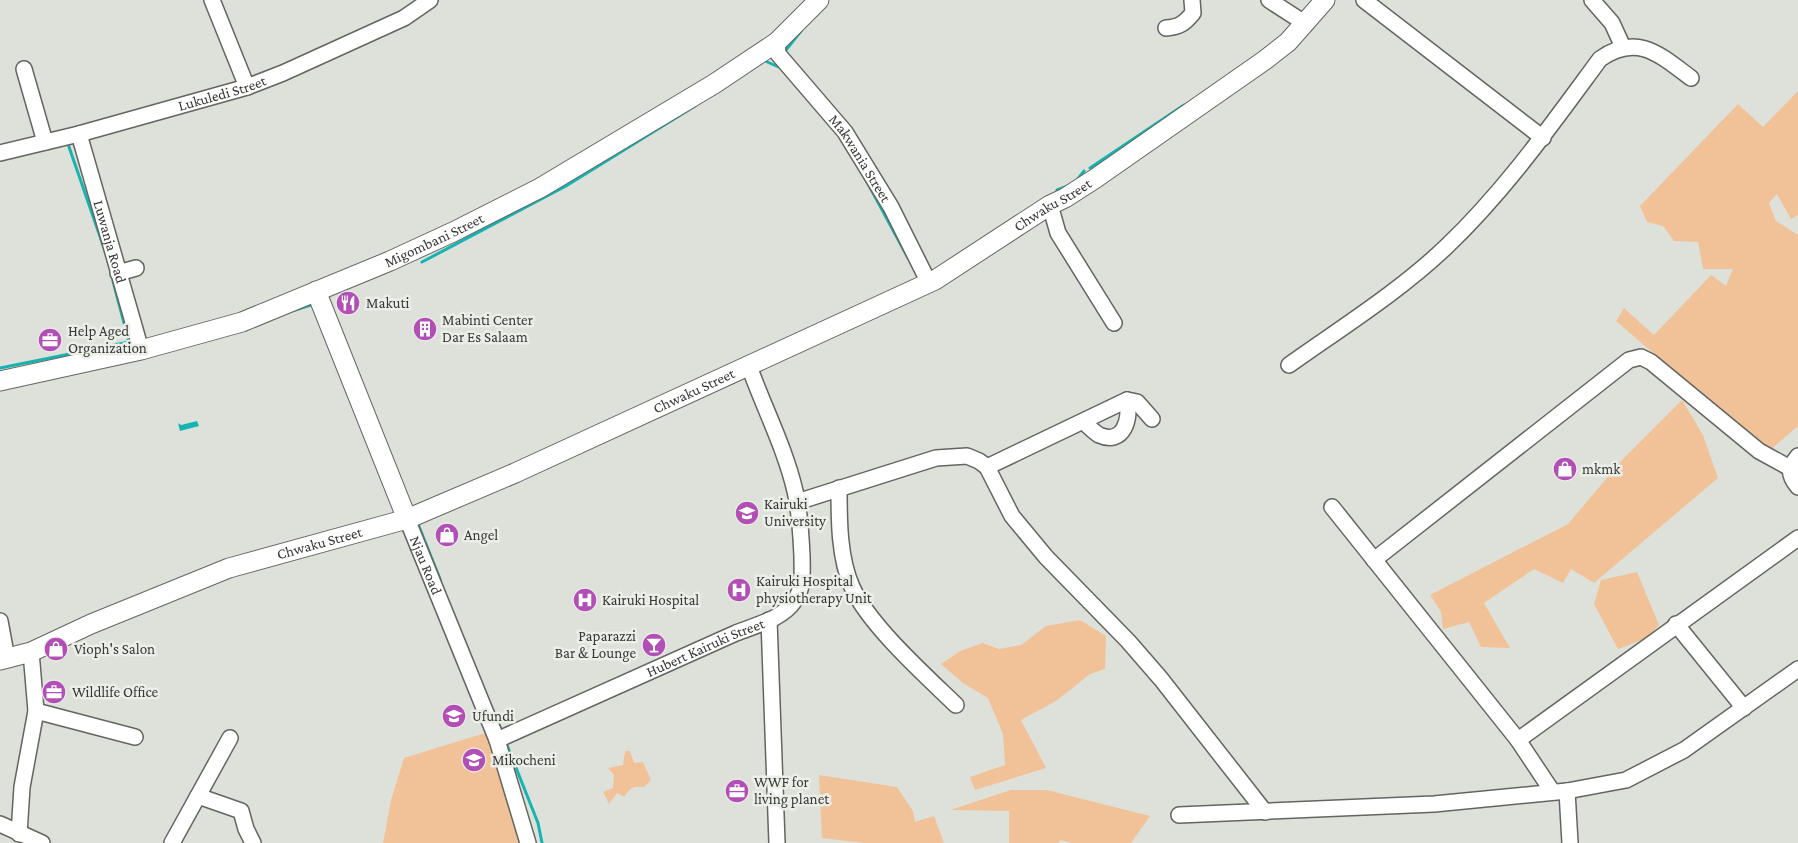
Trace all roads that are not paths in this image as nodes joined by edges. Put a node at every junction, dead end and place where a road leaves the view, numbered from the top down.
1 (212, 0) edge
2 (430, 0) edge
3 (819, 0) edge
4 (1192, 0) edge
5 (1269, 0) edge
6 (1325, 0) edge
7 (1364, 0) edge
8 (1592, 0) edge
9 (1306, 24) junction
10 (1166, 28) dead end
11 (777, 42) junction
12 (1623, 47) junction
13 (24, 69) dead end
14 (1691, 78) dead end
15 (247, 87) junction
16 (79, 134) junction
17 (1543, 138) junction
18 (45, 142) junction
19 (0, 153) edge
20 (1050, 205) junction
21 (136, 268) dead end
22 (118, 273) junction
23 (935, 280) junction
24 (316, 291) junction
25 (1114, 323) dead end
26 (141, 350) junction
27 (749, 366) junction
28 (1289, 366) dead end
29 (0, 381) edge
30 (1127, 400) junction
31 (1152, 418) dead end
32 (1084, 422) junction
33 (1794, 462) edge
34 (987, 466) junction
35 (1798, 486) edge
36 (839, 488) junction
37 (798, 502) junction
38 (1332, 507) dead end
39 (407, 519) junction
40 (1798, 538) edge
41 (1374, 560) junction
42 (769, 620) junction
43 (0, 621) edge
44 (1676, 624) junction
45 (31, 652) junction
46 (4, 659) edge
47 (1798, 669) edge
48 (956, 705) dead end
49 (1744, 708) junction
50 (36, 711) junction
51 (135, 737) dead end
52 (230, 738) dead end
53 (497, 740) junction
54 (1518, 740) junction
55 (1559, 791) junction
56 (198, 796) junction
57 (1265, 812) junction
58 (1179, 815) dead end
59 (0, 824) edge
60 (19, 834) junction
61 (42, 843) edge
62 (172, 843) edge
63 (253, 843) edge
64 (528, 843) edge
65 (777, 843) edge
66 (1570, 843) edge

1 - 15 street
2 - 15 street, Lukuledi Street
3 - 11 main road, Migombani Street
4 - 10 street
5 - 9 street
6 - 9 main road, Chwaku Street
7 - 17 street
8 - 12 street
9 - 20 main road, Chwaku Street
11 - 23 street, Makwania Street
11 - 24 main road, Migombani Street
12 - 14 street
12 - 17 street
13 - 18 street
15 - 16 street, Lukuledi Street
16 - 18 street, Lukuledi Street
16 - 22 street, Luwanja Road
17 - 28 street
18 - 19 street, Lukuledi Street
20 - 23 main road, Chwaku Street
20 - 25 street
21 - 22 street
22 - 26 street, Luwanja Road
23 - 27 main road, Chwaku Street
24 - 26 main road, Migombani Street
24 - 39 main road, Njau Road
26 - 29 main road, Migombani Street
27 - 37 street, Hubert Kairuki Street
27 - 39 main road, Chwaku Street
30 - 31 street
30 - 32 street
30 - 32 street
32 - 34 street
33 - 35 street
33 - 41 street
34 - 36 street
34 - 57 street
36 - 37 street
36 - 48 street
37 - 42 street, Hubert Kairuki Street
38 - 41 street
39 - 45 main road, Chwaku Street
39 - 53 street, Njau Road
40 - 44 street
41 - 54 street
42 - 53 street, Hubert Kairuki Street
42 - 65 street
43 - 46 street
44 - 49 street
44 - 54 street
45 - 46 main road, Chwaku Street
45 - 50 street
47 - 49 street
49 - 55 street
50 - 51 street
50 - 60 street
52 - 56 street
53 - 64 street, Njau Road
54 - 55 street
55 - 57 street
55 - 66 street
56 - 62 street
56 - 63 street
57 - 58 street
59 - 60 street
60 - 61 street

